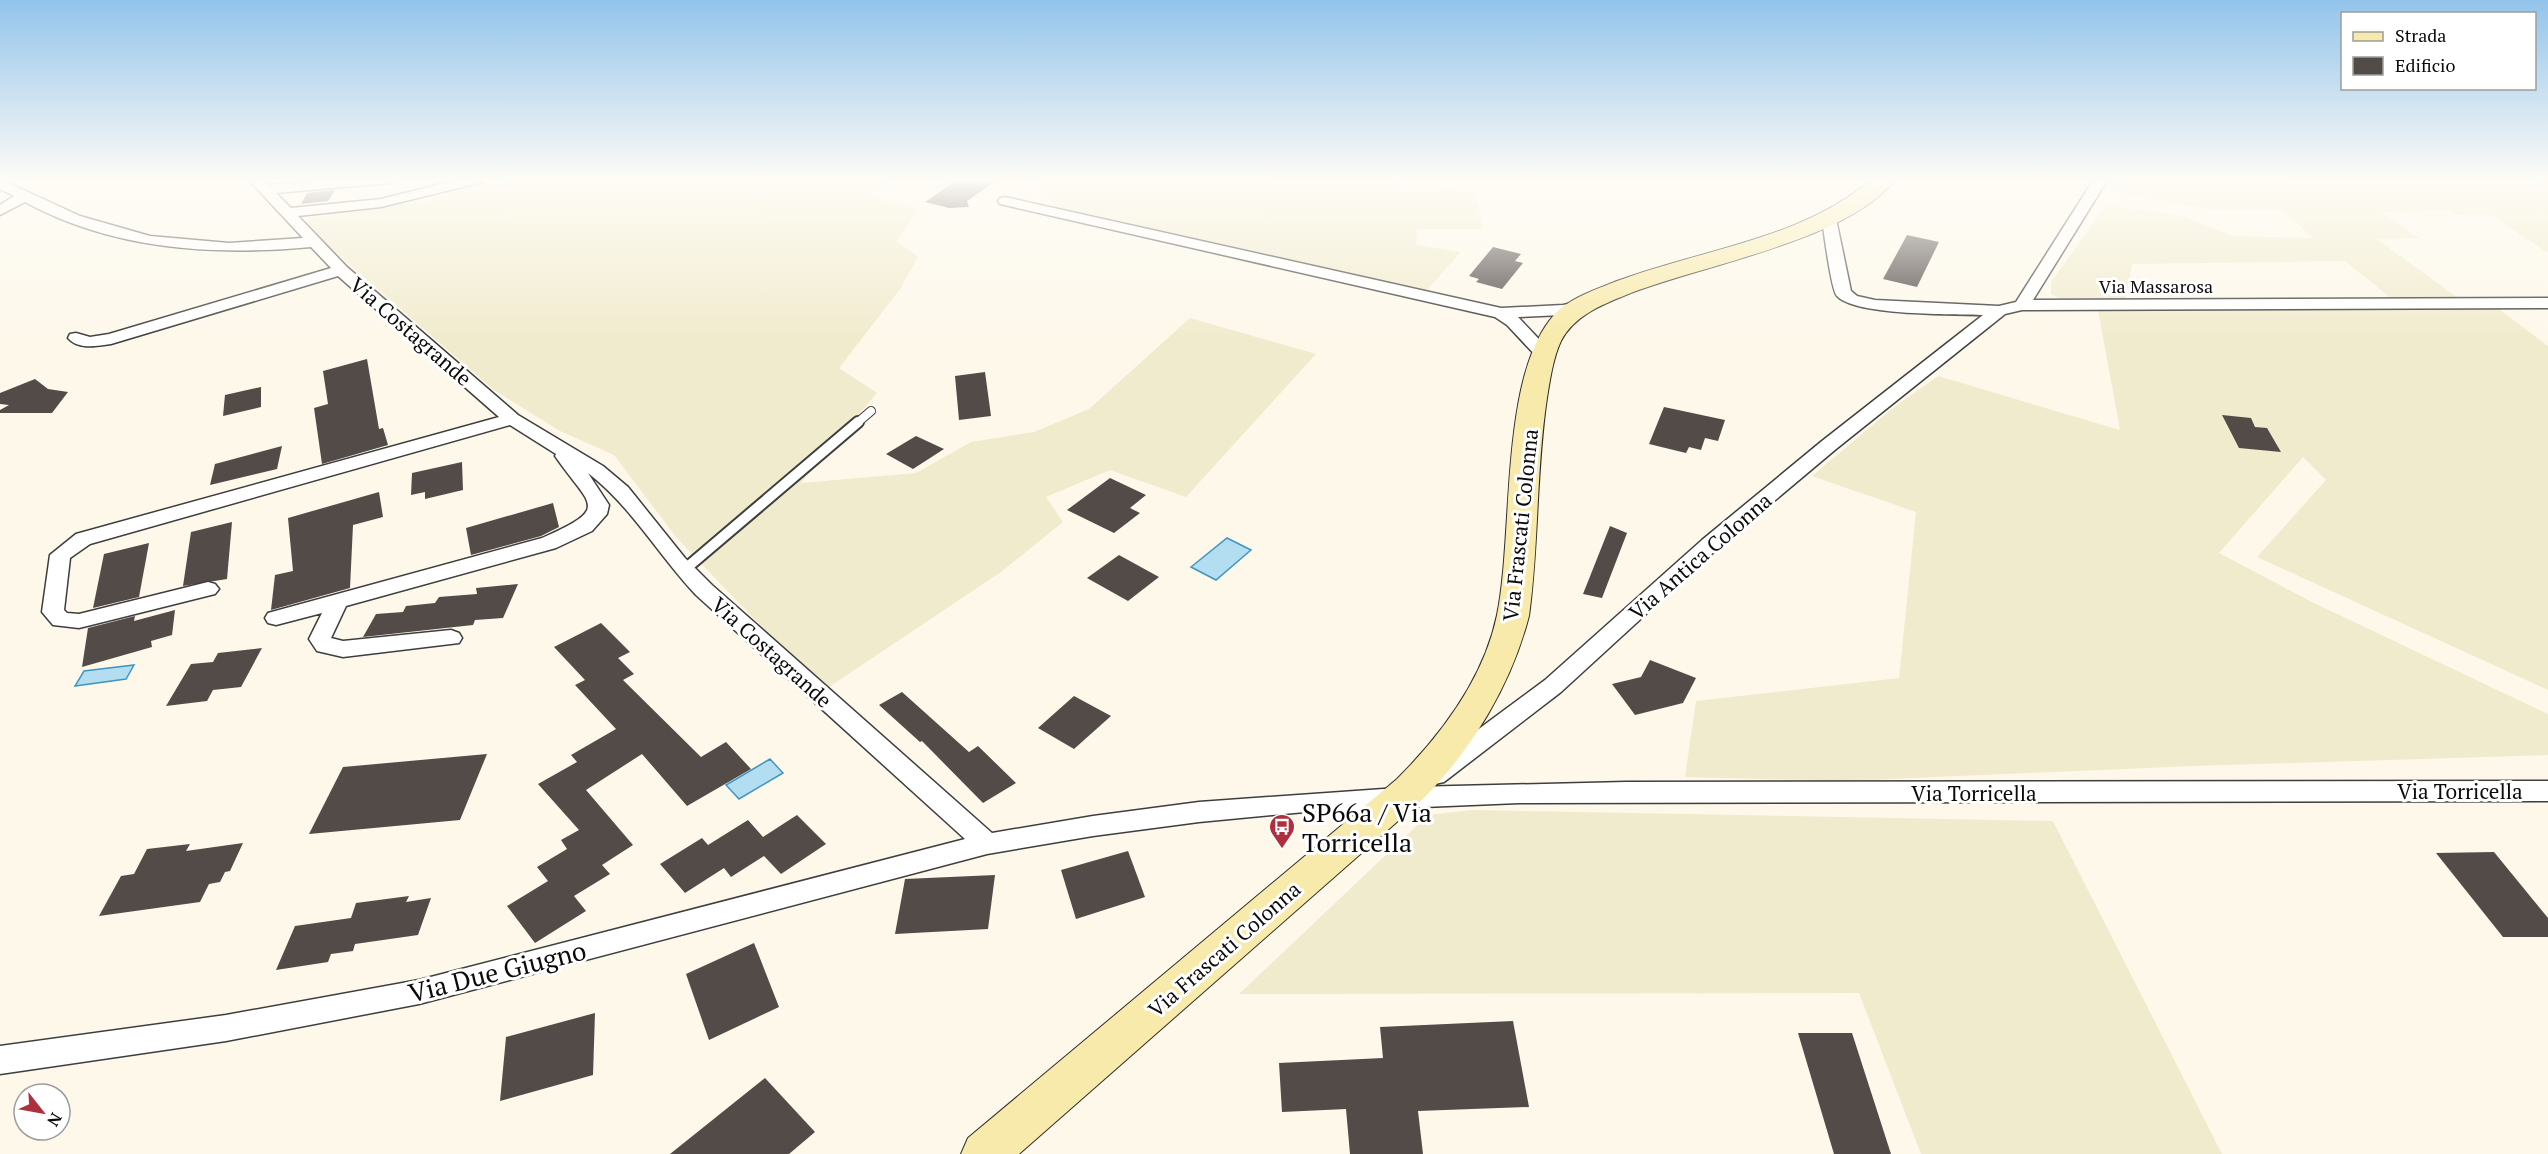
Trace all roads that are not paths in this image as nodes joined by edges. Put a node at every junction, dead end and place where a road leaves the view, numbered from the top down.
1 (111, 233) edge
2 (303, 233) edge
3 (1146, 233) edge
4 (1787, 233) edge
5 (1831, 233) edge
6 (2067, 233) edge
7 (312, 242) junction
8 (341, 270) junction
9 (2548, 303) edge
10 (1587, 305) junction
11 (2022, 305) junction
12 (1999, 311) junction
13 (1501, 313) junction
14 (76, 338) dead end
15 (1543, 353) junction
16 (871, 411) dead end
17 (513, 419) junction
18 (554, 444) junction
19 (684, 570) junction
20 (208, 589) dead end
21 (338, 601) junction
22 (276, 618) dead end
23 (452, 638) dead end
24 (2548, 790) edge
25 (1400, 799) junction
26 (987, 844) junction
27 (0, 1060) edge
28 (984, 1154) edge

1 - 7 street
2 - 7 street, Via Costagrande
3 - 13 street
4 - 10 street, Via Frascati Colonna
5 - 12 street, Via Massarosa
6 - 11 street
7 - 8 street, Via Costagrande
8 - 14 street
8 - 17 street, Via Costagrande
9 - 11 street, Via Massarosa
10 - 13 street
10 - 15 street, Via Frascati Colonna
11 - 12 street, Via Massarosa
12 - 25 street, Via Antica Colonna
13 - 15 street
15 - 25 street, Via Frascati Colonna
16 - 19 lane
17 - 18 street, Via Costagrande
17 - 20 street
18 - 19 street, Via Costagrande
18 - 21 street
19 - 26 street, Via Costagrande
21 - 22 street
21 - 23 street
24 - 25 street, Via Torricella
25 - 26 street
25 - 28 street, Via Frascati Colonna
26 - 27 street, Via Due Giugno

